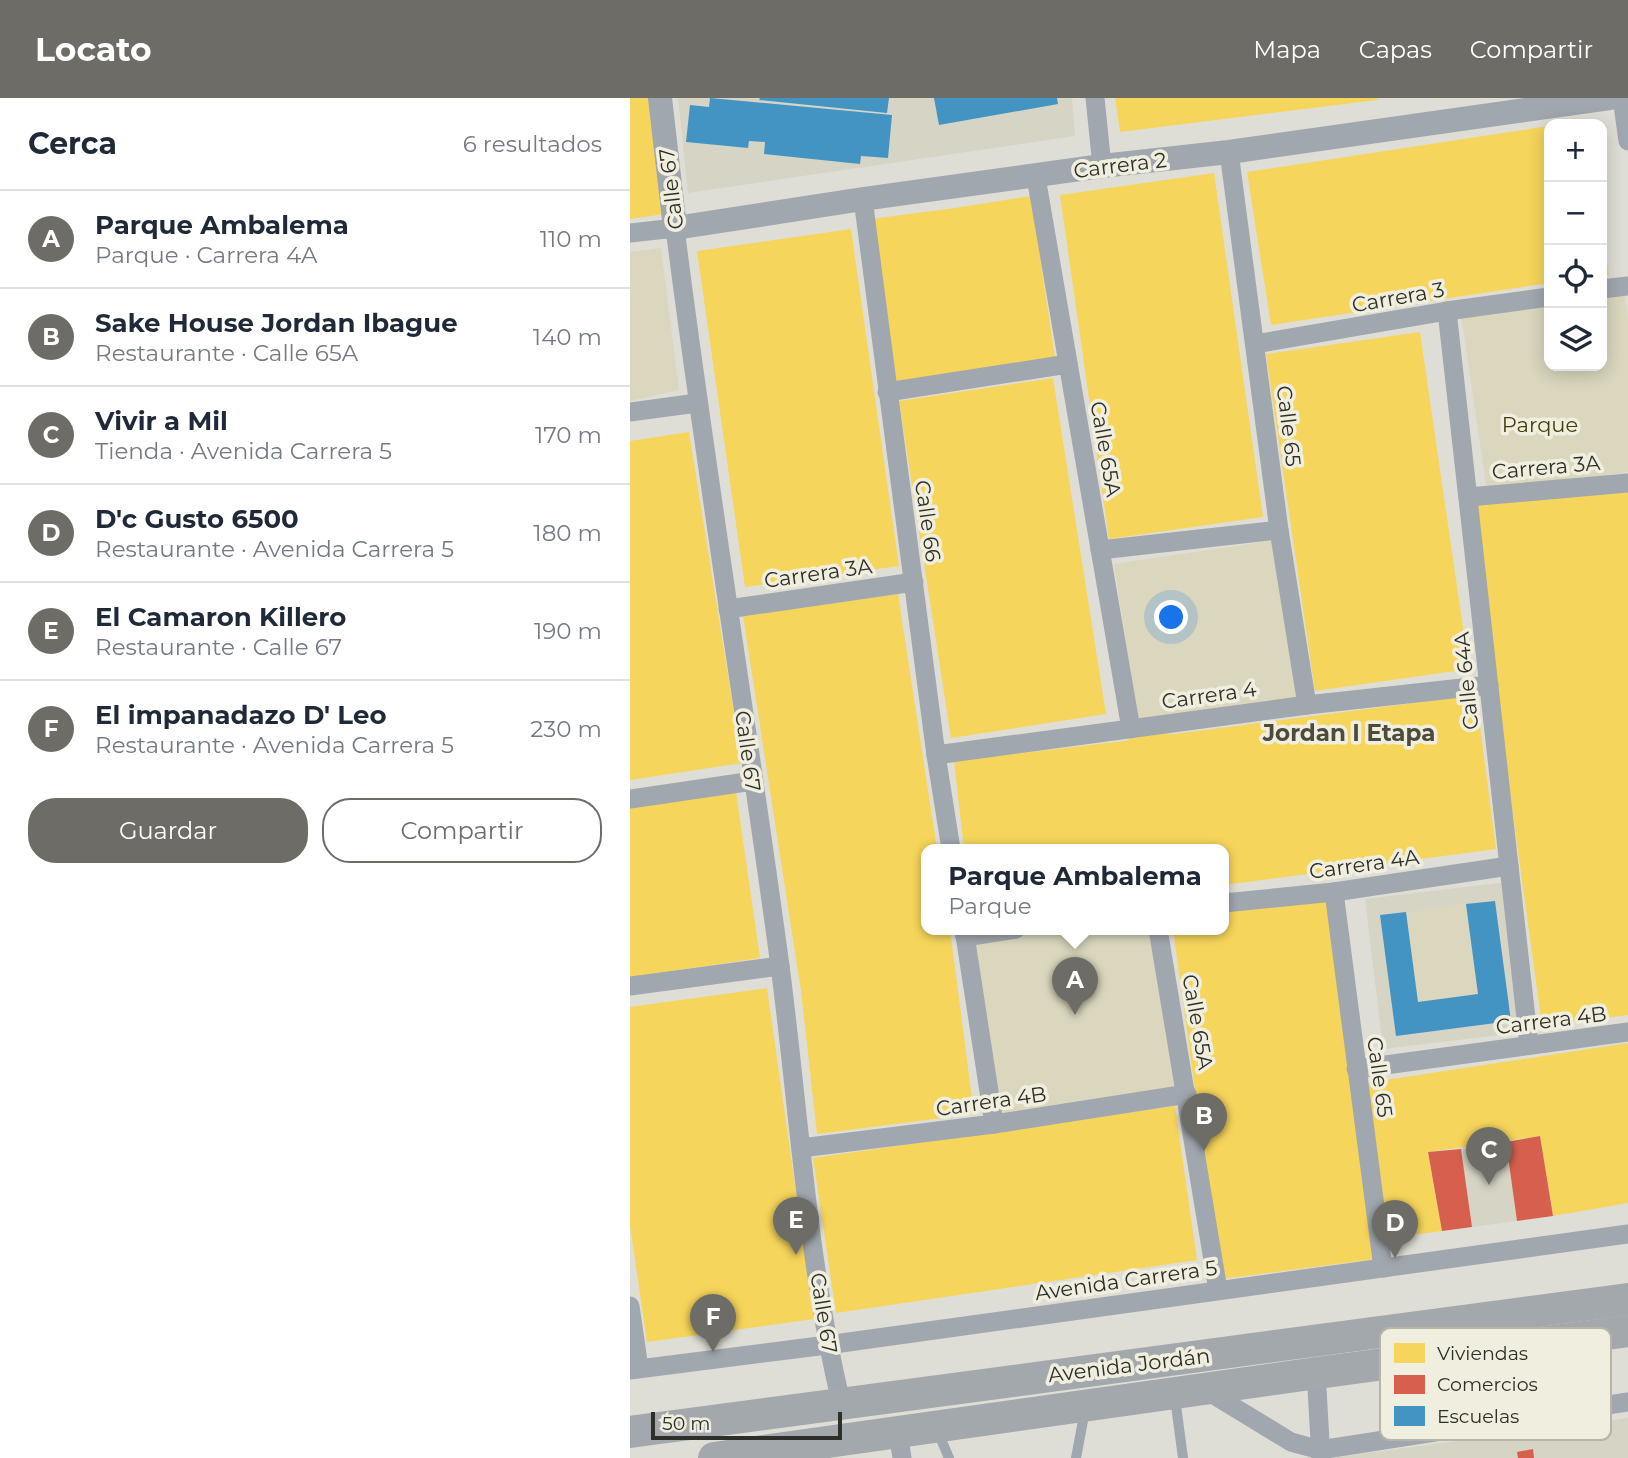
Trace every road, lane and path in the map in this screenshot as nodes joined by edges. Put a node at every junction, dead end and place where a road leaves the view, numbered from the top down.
1 (660, 98) edge
2 (1095, 98) edge
3 (1610, 98) edge
4 (1622, 98) edge
5 (1628, 141) edge
6 (1229, 152) junction
7 (1102, 166) junction
8 (1036, 177) junction
9 (863, 199) junction
10 (676, 228) junction
11 (630, 233) edge
12 (1628, 286) edge
13 (1607, 288) edge
14 (1544, 298) edge
15 (1447, 311) junction
16 (1255, 344) junction
17 (1068, 364) junction
18 (887, 392) junction
19 (697, 403) junction
20 (630, 412) edge
21 (1628, 483) edge
22 (1468, 497) junction
23 (1279, 530) junction
24 (1100, 550) junction
25 (914, 582) junction
26 (728, 609) junction
27 (1489, 685) junction
28 (1307, 705) junction
29 (1131, 729) junction
30 (936, 755) junction
31 (753, 781) junction
32 (630, 799) edge
33 (950, 844) edge
34 (1509, 866) junction
35 (1334, 892) junction
36 (1229, 902) edge
37 (964, 935) edge
38 (1159, 935) edge
39 (780, 967) junction
40 (630, 986) edge
41 (1628, 1032) edge
42 (1529, 1045) junction
43 (1356, 1069) junction
44 (1187, 1094) junction
45 (994, 1125) junction
46 (801, 1148) junction
47 (1628, 1234) edge
48 (1383, 1268) junction
49 (1218, 1290) junction
50 (1628, 1299) edge
51 (630, 1306) edge
52 (1406, 1328) edge
53 (1380, 1331) edge
54 (828, 1345) junction
55 (1380, 1364) edge
56 (634, 1369) edge
57 (1316, 1372) junction
58 (1189, 1391) junction
59 (841, 1402) junction
60 (1086, 1407) junction
61 (936, 1427) junction
62 (630, 1432) edge
63 (1404, 1440) edge
64 (900, 1445) edge
65 (1321, 1454) edge
66 (714, 1458) edge
67 (949, 1458) edge
68 (1076, 1458) edge
69 (1183, 1458) edge

1 - 10 street, Calle 67
2 - 7 street
3 - 6 street, Carrera 2
4 - 5 street
6 - 7 street, Carrera 2
6 - 16 street, Calle 65
7 - 8 street, Carrera 2
8 - 9 street, Carrera 2
8 - 17 street, Calle 65A
9 - 10 street, Carrera 2
9 - 18 street, Calle 66
10 - 11 street, Carrera 2
10 - 19 street, Calle 67
12 - 13 street
14 - 15 street, Carrera 3
15 - 16 street, Carrera 3
15 - 22 street, Calle 64A
16 - 23 street, Calle 65
17 - 18 street
17 - 24 street, Calle 65A
18 - 25 street, Calle 66
19 - 20 street
19 - 26 street, Calle 67
21 - 22 street, Carrera 3A
22 - 27 street, Calle 64A
23 - 24 street
23 - 28 street, Calle 65
24 - 29 street, Calle 65A
25 - 26 street, Carrera 3A
25 - 30 street, Calle 66
26 - 31 street, Calle 67
27 - 28 street, Carrera 4
27 - 34 street, Calle 64A
28 - 29 street, Carrera 4
29 - 30 street, Carrera 4
30 - 33 street, Calle 66
31 - 32 street
31 - 39 street, Calle 67
34 - 35 street, Carrera 4A
34 - 42 street, Calle 64A
35 - 36 street, Carrera 4A
35 - 43 street, Calle 65
37 - 45 street
38 - 44 street, Calle 65A
39 - 40 street
39 - 46 street, Calle 67
41 - 42 street, Carrera 4B
42 - 43 street, Carrera 4B
43 - 48 street, Calle 65
44 - 45 street, Carrera 4B
44 - 49 street, Calle 65A
45 - 46 street, Carrera 4B
46 - 54 street, Calle 67
47 - 48 street, Avenida Carrera 5
48 - 49 street, Avenida Carrera 5
49 - 54 street, Avenida Carrera 5
50 - 52 main road, Avenida Jordán
51 - 56 street
53 - 59 main road, Avenida Jordán
54 - 56 street, Avenida Carrera 5
54 - 59 street, Calle 67
55 - 57 main road, Avenida Jordán
57 - 58 main road, Avenida Jordán
57 - 65 street
58 - 60 main road, Avenida Jordán
58 - 65 street
58 - 69 lane
59 - 62 main road, Avenida Jordán
60 - 61 main road, Avenida Jordán
60 - 68 lane
61 - 64 main road, Avenida Jordán
61 - 67 lane
63 - 65 street
64 - 66 main road, Avenida Jordán

